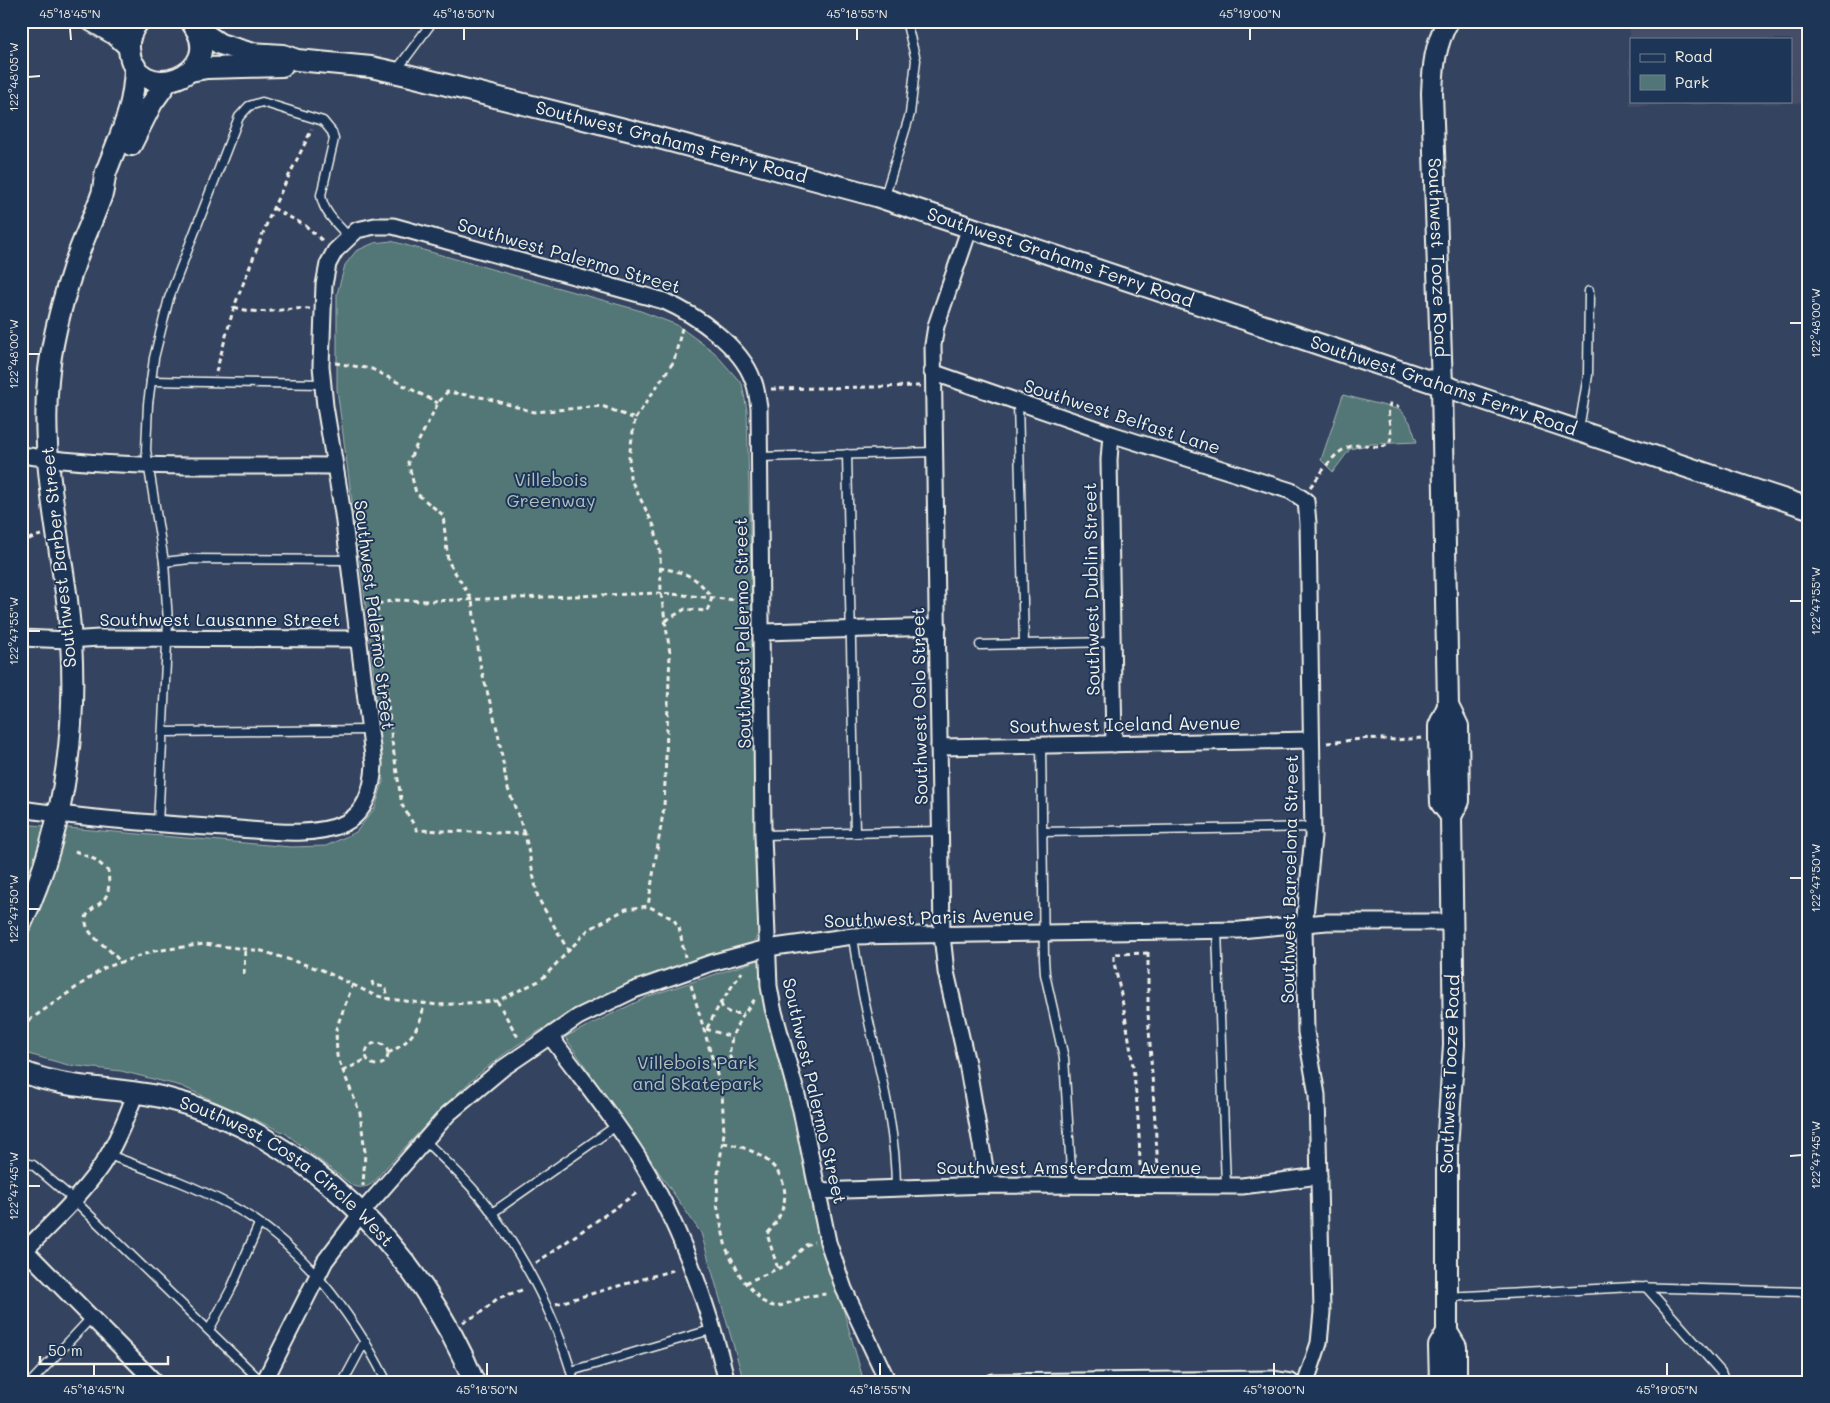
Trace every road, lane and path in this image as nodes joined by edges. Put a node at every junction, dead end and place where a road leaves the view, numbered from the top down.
1 (92, 21) edge
2 (139, 21) edge
3 (433, 21) edge
4 (906, 21) edge
5 (194, 25) edge
6 (1442, 26) edge
7 (129, 47) junction
8 (297, 60) junction
9 (135, 66) junction
10 (190, 71) junction
11 (394, 72) junction
12 (167, 82) junction
13 (317, 118) junction
14 (103, 191) junction
15 (884, 199) junction
16 (273, 208) junction
17 (970, 227) junction
18 (348, 236) junction
19 (334, 251) junction
20 (1589, 291) dead end
21 (234, 307) junction
22 (323, 310) junction
23 (690, 313) junction
24 (322, 361) junction
25 (932, 379) junction
26 (151, 381) junction
27 (213, 382) junction
28 (322, 384) junction
29 (1442, 386) junction
30 (756, 389) junction
31 (1018, 402) junction
32 (438, 403) junction
33 (1399, 407) dead end
34 (634, 418) junction
35 (1579, 432) junction
36 (1111, 434) junction
37 (934, 452) junction
38 (847, 454) junction
39 (21, 455) edge
40 (760, 457) junction
41 (48, 459) junction
42 (148, 465) junction
43 (334, 466) junction
44 (1301, 496) junction
45 (1809, 508) edge
46 (348, 560) junction
47 (164, 562) junction
48 (660, 568) junction
49 (661, 593) junction
50 (712, 598) junction
51 (472, 600) junction
52 (762, 603) junction
53 (666, 621) junction
54 (938, 627) junction
55 (850, 630) junction
56 (762, 632) junction
57 (21, 638) edge
58 (359, 639) junction
59 (69, 640) junction
60 (166, 640) junction
61 (1112, 642) junction
62 (1024, 644) junction
63 (980, 646) dead end
64 (1448, 706) junction
65 (370, 730) junction
66 (164, 732) junction
67 (1439, 738) junction
68 (1312, 740) junction
69 (1114, 744) junction
70 (1041, 746) junction
71 (939, 747) junction
72 (21, 809) edge
73 (58, 815) junction
74 (1451, 816) junction
75 (158, 824) junction
76 (1313, 827) junction
77 (940, 831) junction
78 (1043, 832) junction
79 (855, 833) junction
80 (524, 834) junction
81 (763, 835) junction
82 (76, 851) dead end
83 (648, 906) junction
84 (1452, 922) junction
85 (21, 924) edge
86 (1304, 926) junction
87 (1216, 930) junction
88 (1148, 931) junction
89 (1044, 934) junction
90 (942, 935) junction
91 (853, 936) junction
92 (245, 948) junction
93 (767, 948) junction
94 (568, 952) junction
95 (1148, 953) junction
96 (120, 962) junction
97 (747, 964) dead end
98 (688, 971) junction
99 (244, 974) dead end
100 (372, 981) dead end
101 (353, 984) junction
102 (756, 997) dead end
103 (389, 999) junction
104 (497, 1001) junction
105 (721, 1002) junction
106 (424, 1003) junction
107 (744, 1013) junction
108 (21, 1026) edge
109 (705, 1029) junction
110 (550, 1036) junction
111 (732, 1037) junction
112 (519, 1039) dead end
113 (388, 1052) junction
114 (367, 1059) junction
115 (732, 1060) dead end
116 (21, 1071) edge
117 (344, 1071) junction
118 (136, 1092) junction
119 (616, 1126) junction
120 (425, 1141) junction
121 (723, 1143) junction
122 (108, 1155) junction
123 (21, 1162) edge
124 (1158, 1166) junction
125 (1319, 1176) junction
126 (988, 1185) junction
127 (1072, 1186) junction
128 (1159, 1186) junction
129 (1226, 1186) junction
130 (896, 1189) junction
131 (638, 1192) dead end
132 (818, 1192) junction
133 (73, 1200) junction
134 (362, 1212) junction
135 (492, 1212) junction
136 (259, 1224) junction
137 (827, 1238) junction
138 (23, 1252) edge
139 (692, 1264) junction
140 (778, 1269) junction
141 (526, 1270) junction
142 (316, 1278) junction
143 (745, 1283) junction
144 (535, 1284) junction
145 (1646, 1287) junction
146 (1806, 1292) dead end
147 (827, 1294) dead end
148 (1447, 1297) junction
149 (546, 1308) junction
150 (91, 1318) junction
151 (449, 1328) junction
152 (714, 1329) junction
153 (209, 1330) junction
154 (1447, 1332) junction
155 (365, 1341) junction
156 (571, 1371) junction
157 (149, 1380) edge
158 (31, 1382) edge
159 (263, 1382) edge
160 (343, 1382) edge
161 (387, 1382) edge
162 (474, 1382) edge
163 (574, 1382) edge
164 (727, 1382) edge
165 (888, 1382) edge
166 (992, 1382) edge
167 (1291, 1382) edge
168 (1306, 1382) edge
169 (1440, 1382) edge
170 (1456, 1382) edge
171 (1725, 1382) edge

1 - 7 main road
2 - 7 main road
3 - 11 lane
4 - 15 lane
5 - 8 main road, Southwest Grahams Ferry Road
5 - 10 main road
6 - 29 main road, Southwest Tooze Road
7 - 9 main road, Southwest Barber Street
8 - 10 main road, Southwest Grahams Ferry Road
8 - 11 main road, Southwest Grahams Ferry Road
9 - 12 main road
9 - 14 main road, Southwest Barber Street
10 - 12 main road, Southwest Grahams Ferry Road
11 - 15 main road, Southwest Grahams Ferry Road
12 - 14 main road, Southwest Barber Street
13 - 16 path
13 - 18 lane
13 - 26 lane
14 - 41 main road, Southwest Barber Street
15 - 17 main road, Southwest Grahams Ferry Road
16 - 19 path
16 - 21 path
17 - 25 street, Southwest Oslo Street
17 - 29 main road, Southwest Grahams Ferry Road
18 - 19 street, Southwest Palermo Street
18 - 23 street, Southwest Palermo Street
19 - 22 street, Southwest Palermo Street
20 - 35 lane
21 - 22 path
21 - 27 path
22 - 24 street, Southwest Palermo Street
23 - 30 street, Southwest Palermo Street
23 - 34 path
24 - 28 street, Southwest Palermo Street
24 - 32 path
25 - 30 path
25 - 31 street, Southwest Belfast Lane
25 - 37 street, Southwest Oslo Street
26 - 27 lane
26 - 42 lane
27 - 28 lane
28 - 43 street, Southwest Palermo Street
29 - 35 main road, Southwest Grahams Ferry Road
29 - 64 main road, Southwest Tooze Road
30 - 40 street, Southwest Palermo Street
31 - 36 street, Southwest Belfast Lane
31 - 62 lane
32 - 34 path
32 - 51 path
33 - 44 path
34 - 48 path
35 - 45 main road, Southwest Grahams Ferry Road
36 - 44 street, Southwest Belfast Lane
36 - 61 street, Southwest Dublin Street
37 - 38 lane
37 - 54 street, Southwest Oslo Street
38 - 40 lane
38 - 55 lane
39 - 41 street
40 - 52 street, Southwest Palermo Street
41 - 42 street
41 - 59 main road, Southwest Barber Street
42 - 43 street
42 - 47 lane
43 - 46 street, Southwest Palermo Street
44 - 68 street, Southwest Barcelona Street
46 - 47 lane
46 - 58 street, Southwest Palermo Street
47 - 60 lane
48 - 49 path
48 - 50 path
49 - 50 path
49 - 51 path
49 - 53 path
50 - 52 path
50 - 53 path
51 - 80 path
51 - 80 path
52 - 56 street, Southwest Palermo Street
53 - 83 path
54 - 55 street
54 - 71 street, Southwest Oslo Street
55 - 56 street
55 - 79 lane
56 - 81 street, Southwest Palermo Street
57 - 59 street, Southwest Lausanne Street
58 - 60 street, Southwest Lausanne Street
58 - 65 street, Southwest Palermo Street
59 - 60 street, Southwest Lausanne Street
59 - 73 main road, Southwest Barber Street
60 - 66 lane
61 - 62 lane
61 - 69 street, Southwest Dublin Street
62 - 63 lane
64 - 67 main road, Southwest Tooze Road
64 - 74 main road, Southwest Tooze Road
65 - 66 lane
65 - 75 street, Southwest Palermo Street
66 - 75 lane
67 - 68 path
67 - 74 main road, Southwest Tooze Road
68 - 69 street, Southwest Iceland Avenue
68 - 76 street, Southwest Barcelona Street
69 - 70 street, Southwest Iceland Avenue
70 - 71 street, Southwest Iceland Avenue
70 - 78 lane
71 - 77 street, Southwest Oslo Street
72 - 73 street, Southwest Palermo Street
73 - 75 street, Southwest Palermo Street
73 - 85 main road, Southwest Barber Street
74 - 84 main road, Southwest Tooze Road
76 - 78 lane
76 - 86 street, Southwest Barcelona Street
77 - 79 lane
77 - 90 street, Southwest Oslo Street
78 - 89 lane
79 - 81 lane
80 - 94 path
81 - 93 street, Southwest Palermo Street
82 - 96 path
83 - 94 path
83 - 98 path
84 - 86 street, Southwest Paris Avenue
84 - 148 main road, Southwest Tooze Road
86 - 87 street, Southwest Paris Avenue
86 - 125 street, Southwest Barcelona Street
87 - 88 street, Southwest Paris Avenue
87 - 129 lane
88 - 89 street, Southwest Paris Avenue
88 - 95 path
89 - 90 street, Southwest Paris Avenue
89 - 127 lane
90 - 91 street, Southwest Paris Avenue
90 - 126 street, Southwest Oslo Street
91 - 93 street, Southwest Paris Avenue
91 - 130 lane
92 - 96 path
92 - 99 path
92 - 101 path
93 - 98 street, Southwest Paris Avenue
93 - 132 street, Southwest Palermo Street
94 - 104 path
95 - 124 path
95 - 124 path
96 - 108 path
97 - 105 path
98 - 109 path
98 - 110 street, Southwest Paris Avenue
100 - 103 path
101 - 103 path
101 - 117 path
102 - 107 path
103 - 106 path
104 - 106 path
104 - 112 path
105 - 107 path
105 - 109 path
106 - 113 path
107 - 111 path
109 - 111 path
109 - 121 path
110 - 119 street
110 - 120 street, Southwest Paris Avenue
111 - 115 path
113 - 114 path
113 - 114 path
114 - 117 path
116 - 118 main road, Southwest Costa Circle West
117 - 134 path
118 - 122 street
118 - 134 main road, Southwest Costa Circle West
119 - 135 lane
119 - 139 street
120 - 134 street, Southwest Paris Avenue
120 - 135 lane
121 - 140 path
121 - 143 path
122 - 133 street
122 - 136 lane
123 - 133 lane
124 - 128 path
125 - 129 street, Southwest Amsterdam Avenue
125 - 168 street, Southwest Barcelona Street
126 - 127 street, Southwest Amsterdam Avenue
126 - 130 street, Southwest Amsterdam Avenue
127 - 128 street, Southwest Amsterdam Avenue
128 - 129 street, Southwest Amsterdam Avenue
130 - 132 street, Southwest Amsterdam Avenue
131 - 141 path
132 - 137 street, Southwest Palermo Street
133 - 138 street
133 - 153 lane
134 - 142 street, Southwest Paris Avenue
134 - 151 main road, Southwest Costa Circle West
135 - 141 lane
136 - 142 lane
136 - 153 lane
137 - 140 path
137 - 165 street, Southwest Palermo Street
138 - 150 street
139 - 149 path
139 - 152 street
140 - 143 path
141 - 144 lane
142 - 155 lane
142 - 159 street, Southwest Paris Avenue
143 - 147 path
144 - 149 lane
144 - 151 path
145 - 146 lane
145 - 148 lane
145 - 171 lane
148 - 154 main road, Southwest Tooze Road
149 - 156 lane
150 - 157 street
150 - 158 lane
151 - 162 main road, Southwest Costa Circle West
152 - 156 lane
152 - 164 street
153 - 159 lane
154 - 169 main road, Southwest Tooze Road
154 - 170 main road, Southwest Tooze Road
155 - 160 lane
155 - 161 lane
156 - 163 lane
166 - 167 street

